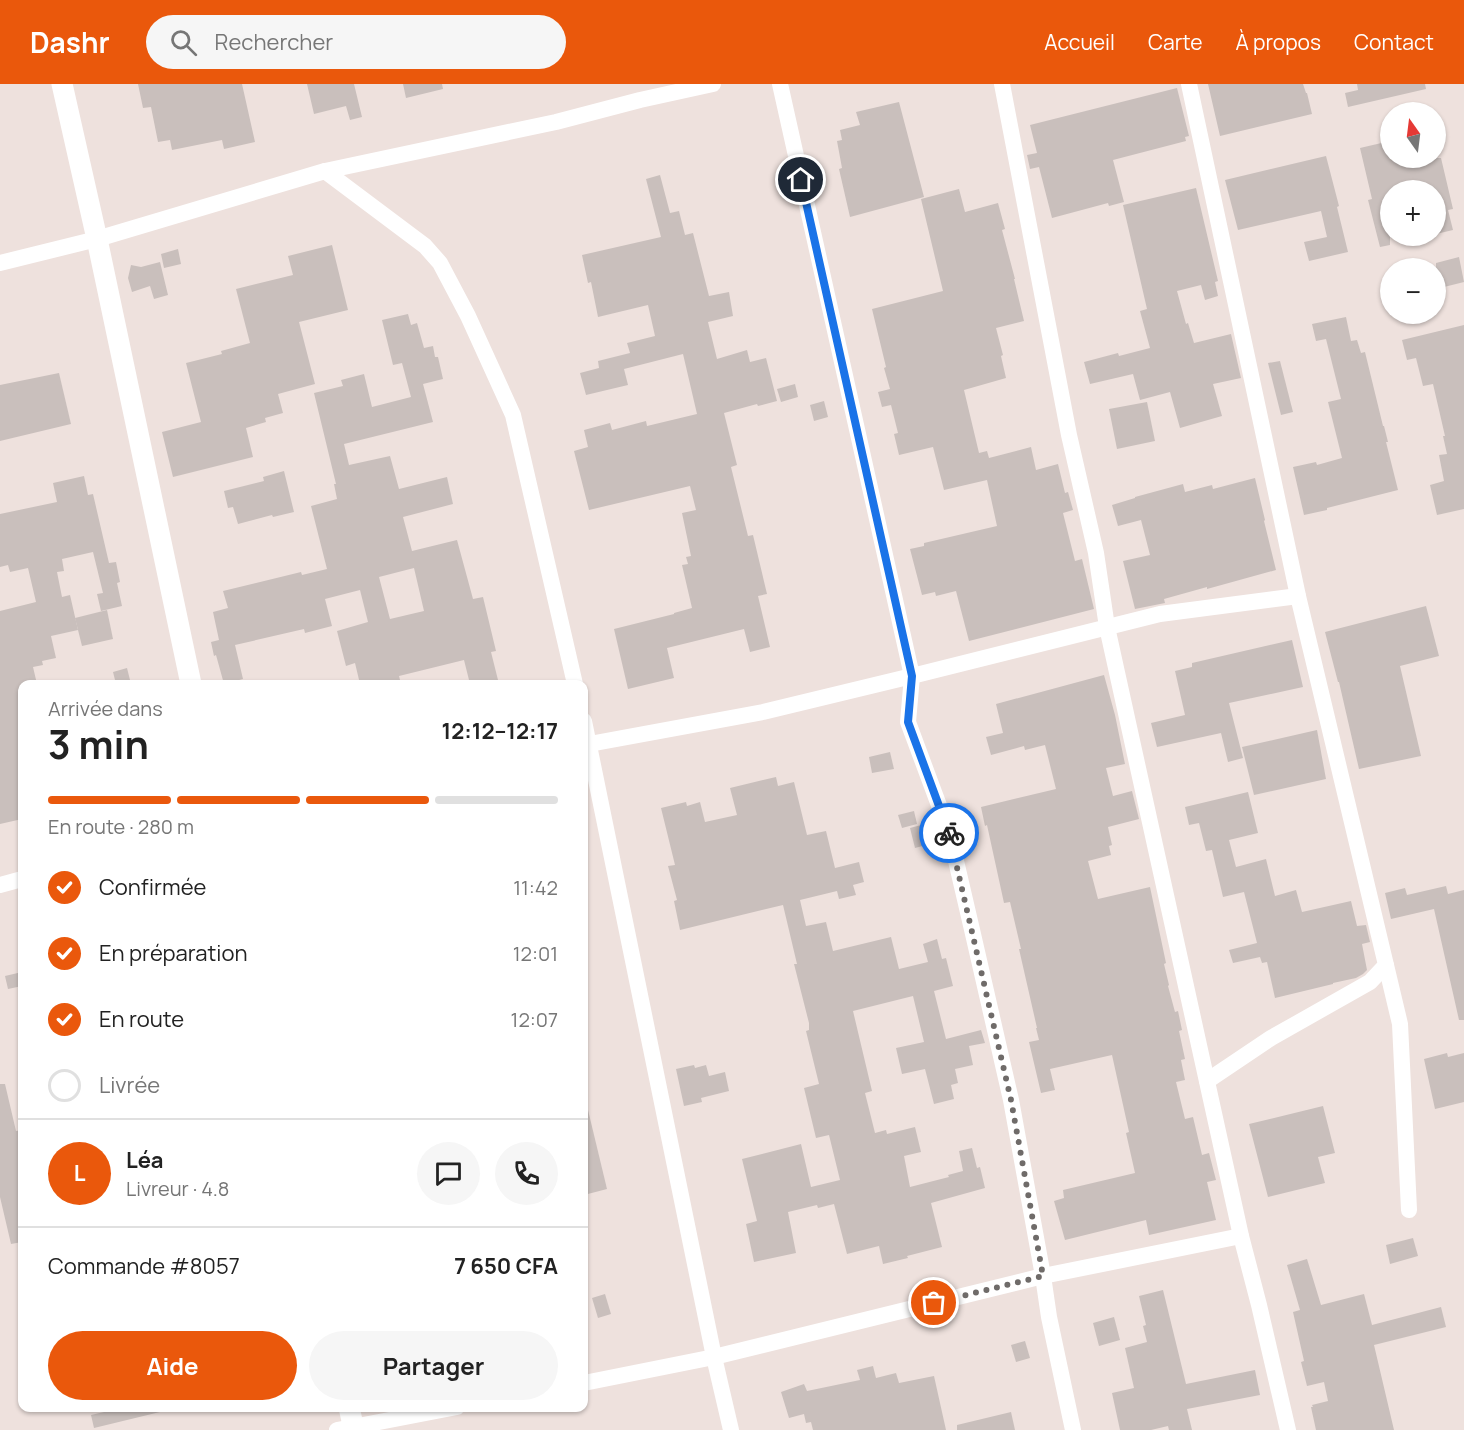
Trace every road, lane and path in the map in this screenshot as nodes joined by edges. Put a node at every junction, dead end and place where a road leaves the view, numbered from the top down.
1 (62, 84) edge
2 (713, 84) edge
3 (780, 84) edge
4 (1002, 84) edge
5 (1189, 84) edge
6 (326, 171) junction
7 (97, 238) junction
8 (0, 263) edge
9 (1298, 596) junction
10 (1107, 627) junction
11 (912, 676) junction
12 (190, 680) edge
13 (574, 680) edge
14 (588, 744) edge
15 (588, 754) edge
16 (18, 880) edge
17 (0, 885) edge
18 (1386, 965) junction
19 (1208, 1081) junction
20 (1409, 1210) dead end
21 (1241, 1236) junction
22 (1043, 1276) junction
23 (714, 1358) junction
24 (588, 1382) edge
25 (423, 1412) edge
26 (348, 1423) edge
27 (731, 1430) edge
28 (1073, 1430) edge
29 (1288, 1430) edge

1 - 7 street
2 - 6 street
3 - 11 street
4 - 10 street
5 - 9 street
6 - 7 street
6 - 13 street
7 - 8 street
7 - 12 street
9 - 10 street
9 - 18 street
10 - 11 street
10 - 19 street
11 - 14 street
11 - 22 street
15 - 23 street
16 - 17 street
18 - 19 street
18 - 20 street
19 - 21 street
21 - 22 street
21 - 29 street
22 - 23 street
22 - 28 street
23 - 24 street
23 - 27 street
25 - 26 street

